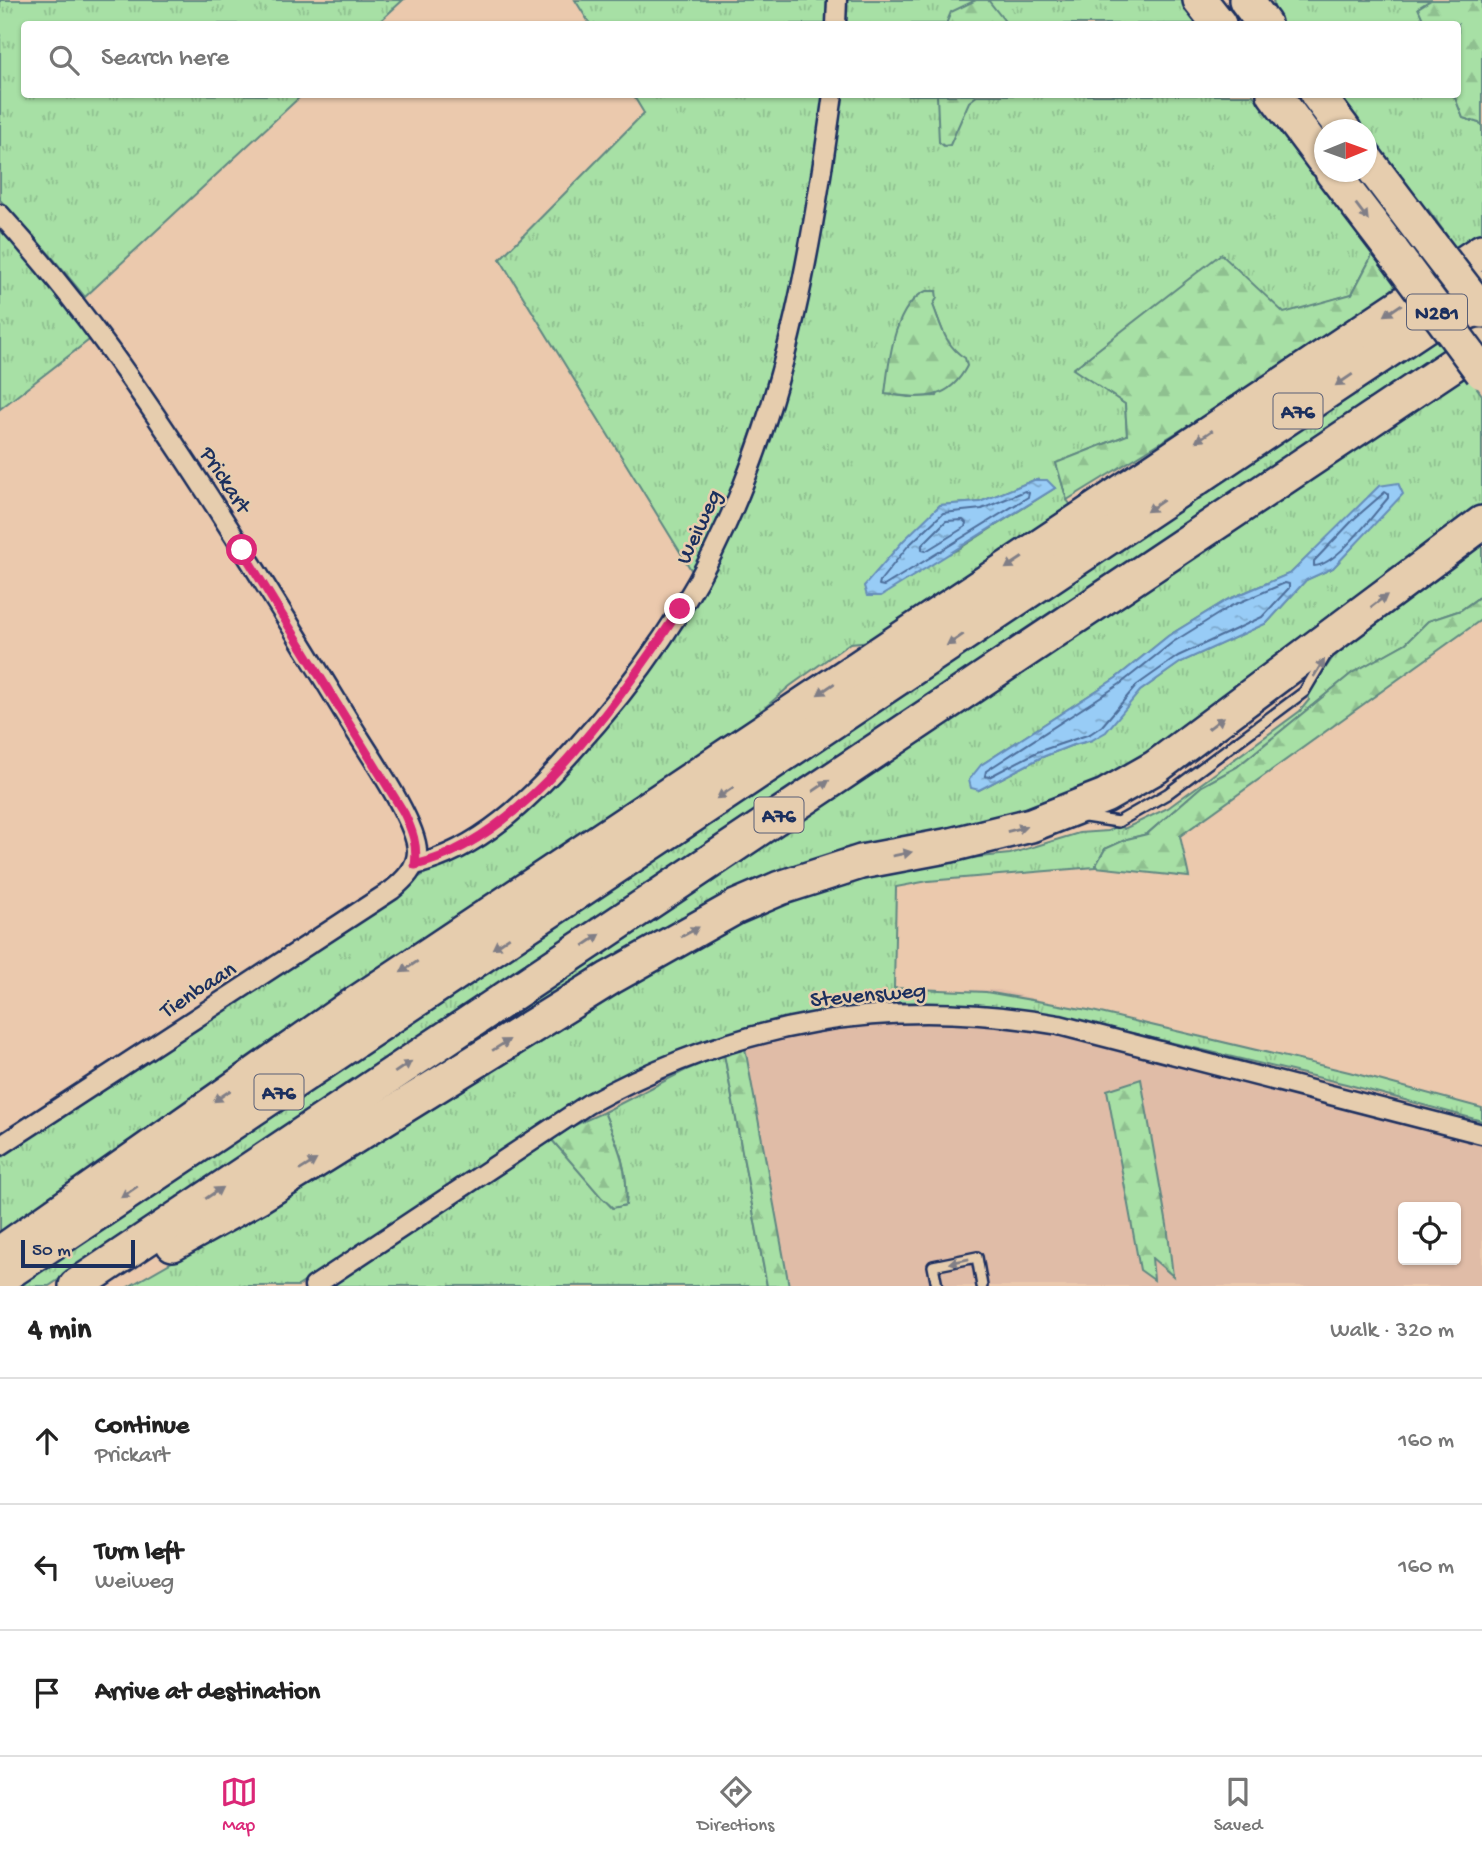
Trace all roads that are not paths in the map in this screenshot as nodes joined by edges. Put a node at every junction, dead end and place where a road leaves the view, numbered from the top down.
1 (837, 0) edge
2 (1246, 0) edge
3 (836, 21) edge
4 (1263, 21) edge
5 (832, 98) edge
6 (1277, 98) edge
7 (1320, 98) edge
8 (1336, 119) edge
9 (1314, 147) edge
10 (1377, 172) edge
11 (1340, 182) edge
12 (0, 214) edge
13 (1482, 251) edge
14 (1482, 288) edge
15 (1482, 311) edge
16 (1482, 345) edge
17 (1482, 372) edge
18 (1474, 533) edge
19 (415, 865) junction
20 (1482, 1134) edge
21 (0, 1146) edge
22 (0, 1253) edge
23 (0, 1278) edge
24 (76, 1286) edge
25 (88, 1286) edge
26 (314, 1286) edge
27 (937, 1286) edge
28 (982, 1286) edge

1 - 3 street
2 - 4 highway
5 - 19 street, Weiweg
6 - 9 highway
7 - 8 highway
10 - 15 highway, N281, bridge
11 -> 17 highway, N281, bridge
12 - 19 street, Prickart
13 -> 22 highway, A76
14 -> 23 highway, A76
24 -> 16 highway, A76
25 -> 18 highway
19 - 21 street, Tienbaan
20 - 26 street, Stevensweg
28 -> 27 lane

